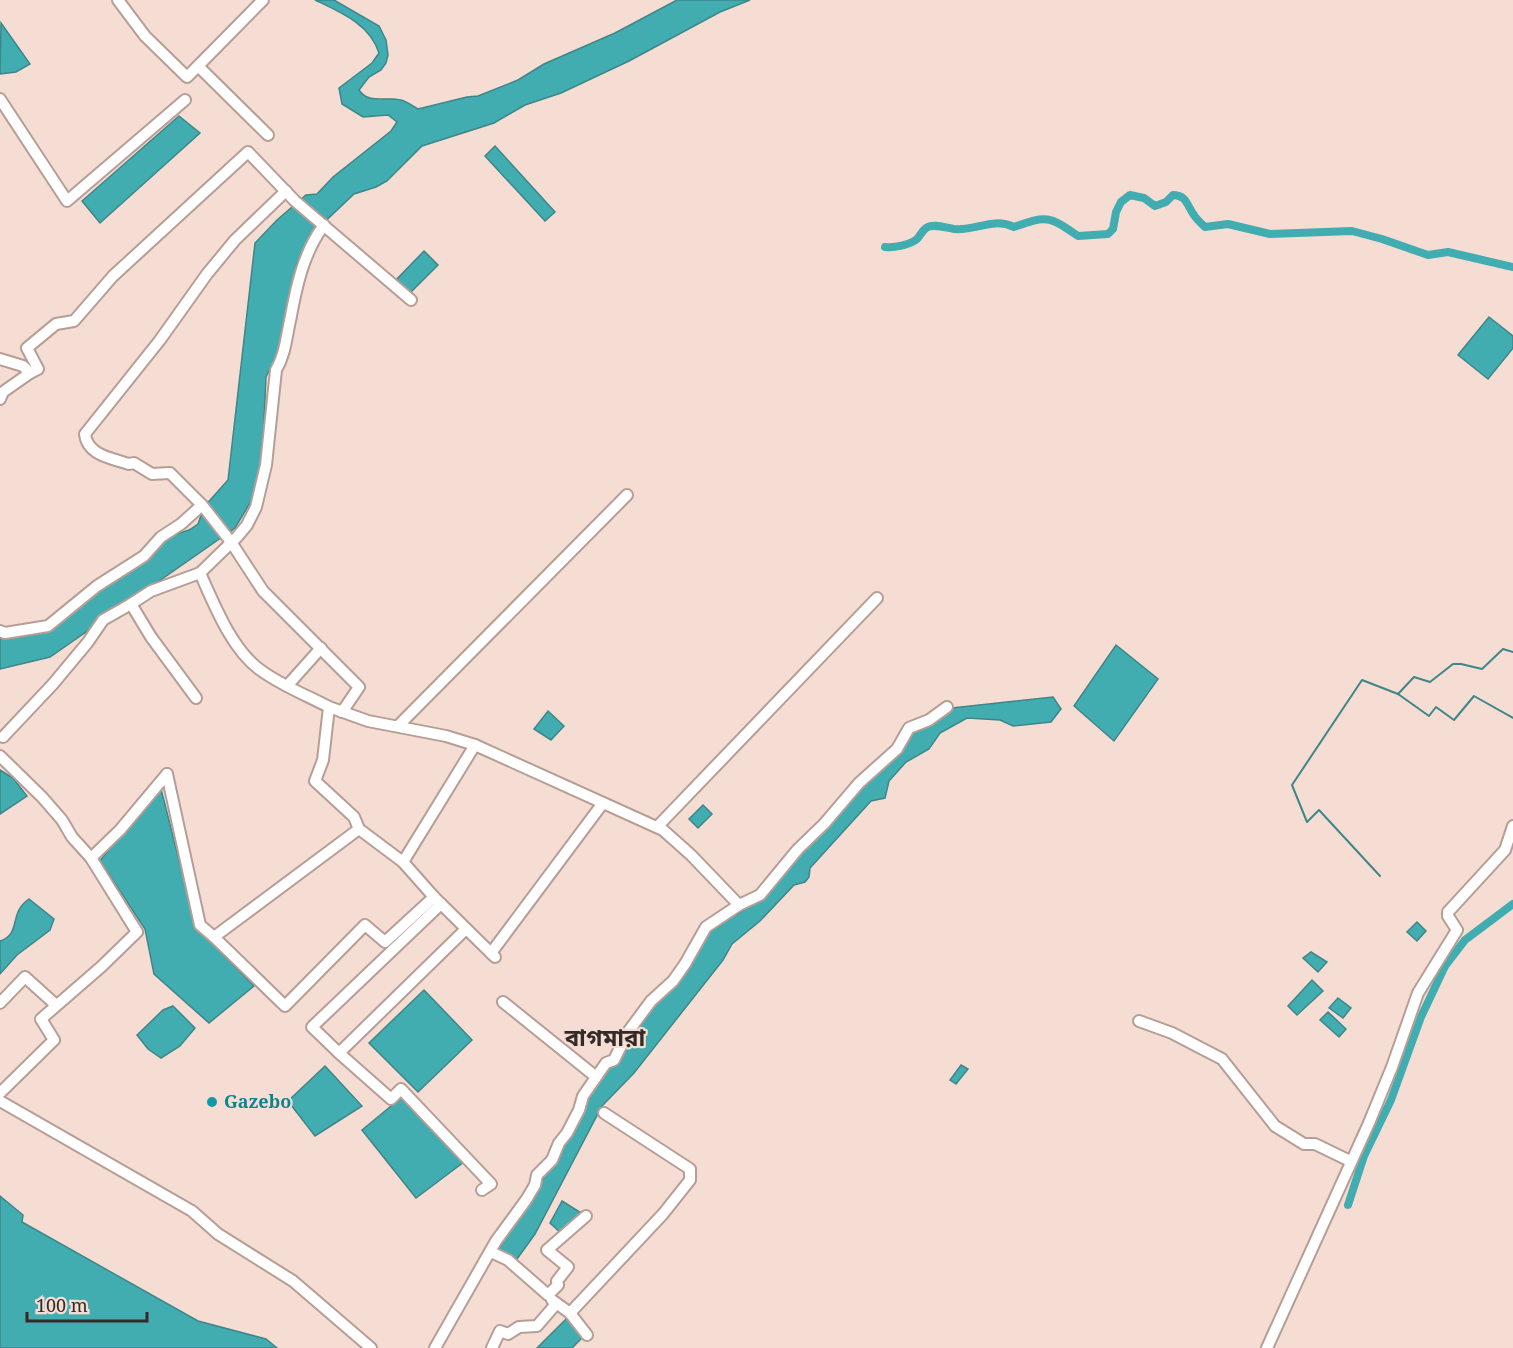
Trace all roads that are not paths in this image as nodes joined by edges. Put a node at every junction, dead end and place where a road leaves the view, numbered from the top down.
1 (118, 0) edge
2 (263, 0) edge
3 (198, 66) junction
4 (0, 99) edge
5 (185, 100) dead end
6 (268, 135) dead end
7 (286, 191) junction
8 (323, 225) junction
9 (411, 300) dead end
10 (0, 359) edge
11 (30, 373) junction
12 (0, 399) edge
13 (627, 495) dead end
14 (203, 506) junction
15 (230, 540) junction
16 (200, 573) junction
17 (877, 598) dead end
18 (130, 604) junction
19 (0, 631) edge
20 (321, 648) junction
21 (287, 686) junction
22 (196, 698) dead end
23 (329, 707) junction
24 (947, 707) dead end
25 (342, 712) junction
26 (398, 726) junction
27 (1, 738) edge
28 (475, 745) junction
29 (0, 756) edge
30 (603, 803) junction
31 (1513, 826) edge
32 (657, 827) junction
33 (359, 829) junction
34 (91, 858) junction
35 (403, 862) junction
36 (437, 900) junction
37 (740, 905) junction
38 (466, 929) junction
39 (214, 937) junction
40 (503, 1002) dead end
41 (0, 1003) edge
42 (56, 1005) junction
43 (1139, 1021) dead end
44 (339, 1053) junction
45 (596, 1076) junction
46 (0, 1093) edge
47 (0, 1101) edge
48 (604, 1113) dead end
49 (1350, 1161) junction
50 (482, 1190) dead end
51 (586, 1216) dead end
52 (491, 1252) junction
53 (548, 1295) junction
54 (556, 1304) junction
55 (570, 1313) junction
56 (587, 1335) dead end
57 (371, 1348) edge
58 (435, 1348) edge
59 (492, 1348) edge
60 (1267, 1348) edge

1 - 3 street
2 - 3 street
3 - 6 street
4 - 5 street
7 - 8 street
7 - 11 street
7 - 14 street
8 - 9 street
8 - 15 street
10 - 11 street
11 - 12 street
13 - 26 street
14 - 15 street
14 - 19 street
15 - 16 street
15 - 20 street
16 - 18 street
16 - 21 street
17 - 32 street
18 - 22 street
18 - 27 street
20 - 21 street
20 - 25 street
21 - 23 street
23 - 25 street
23 - 33 street
24 - 37 street
25 - 26 street
26 - 28 street
28 - 30 street
28 - 35 street
29 - 34 street
30 - 32 street
30 - 38 street
31 - 49 street
32 - 37 street
33 - 35 street
33 - 39 street
34 - 39 street
34 - 42 street
35 - 36 street
36 - 38 street
36 - 39 street
36 - 44 street
37 - 45 street
38 - 44 street
40 - 45 street
41 - 42 street
42 - 46 street
43 - 49 street
44 - 50 street
45 - 52 street
47 - 57 street
48 - 55 street
49 - 60 street
51 - 53 street
52 - 53 street
52 - 58 street
53 - 54 street
54 - 55 street
54 - 59 street
55 - 56 street

